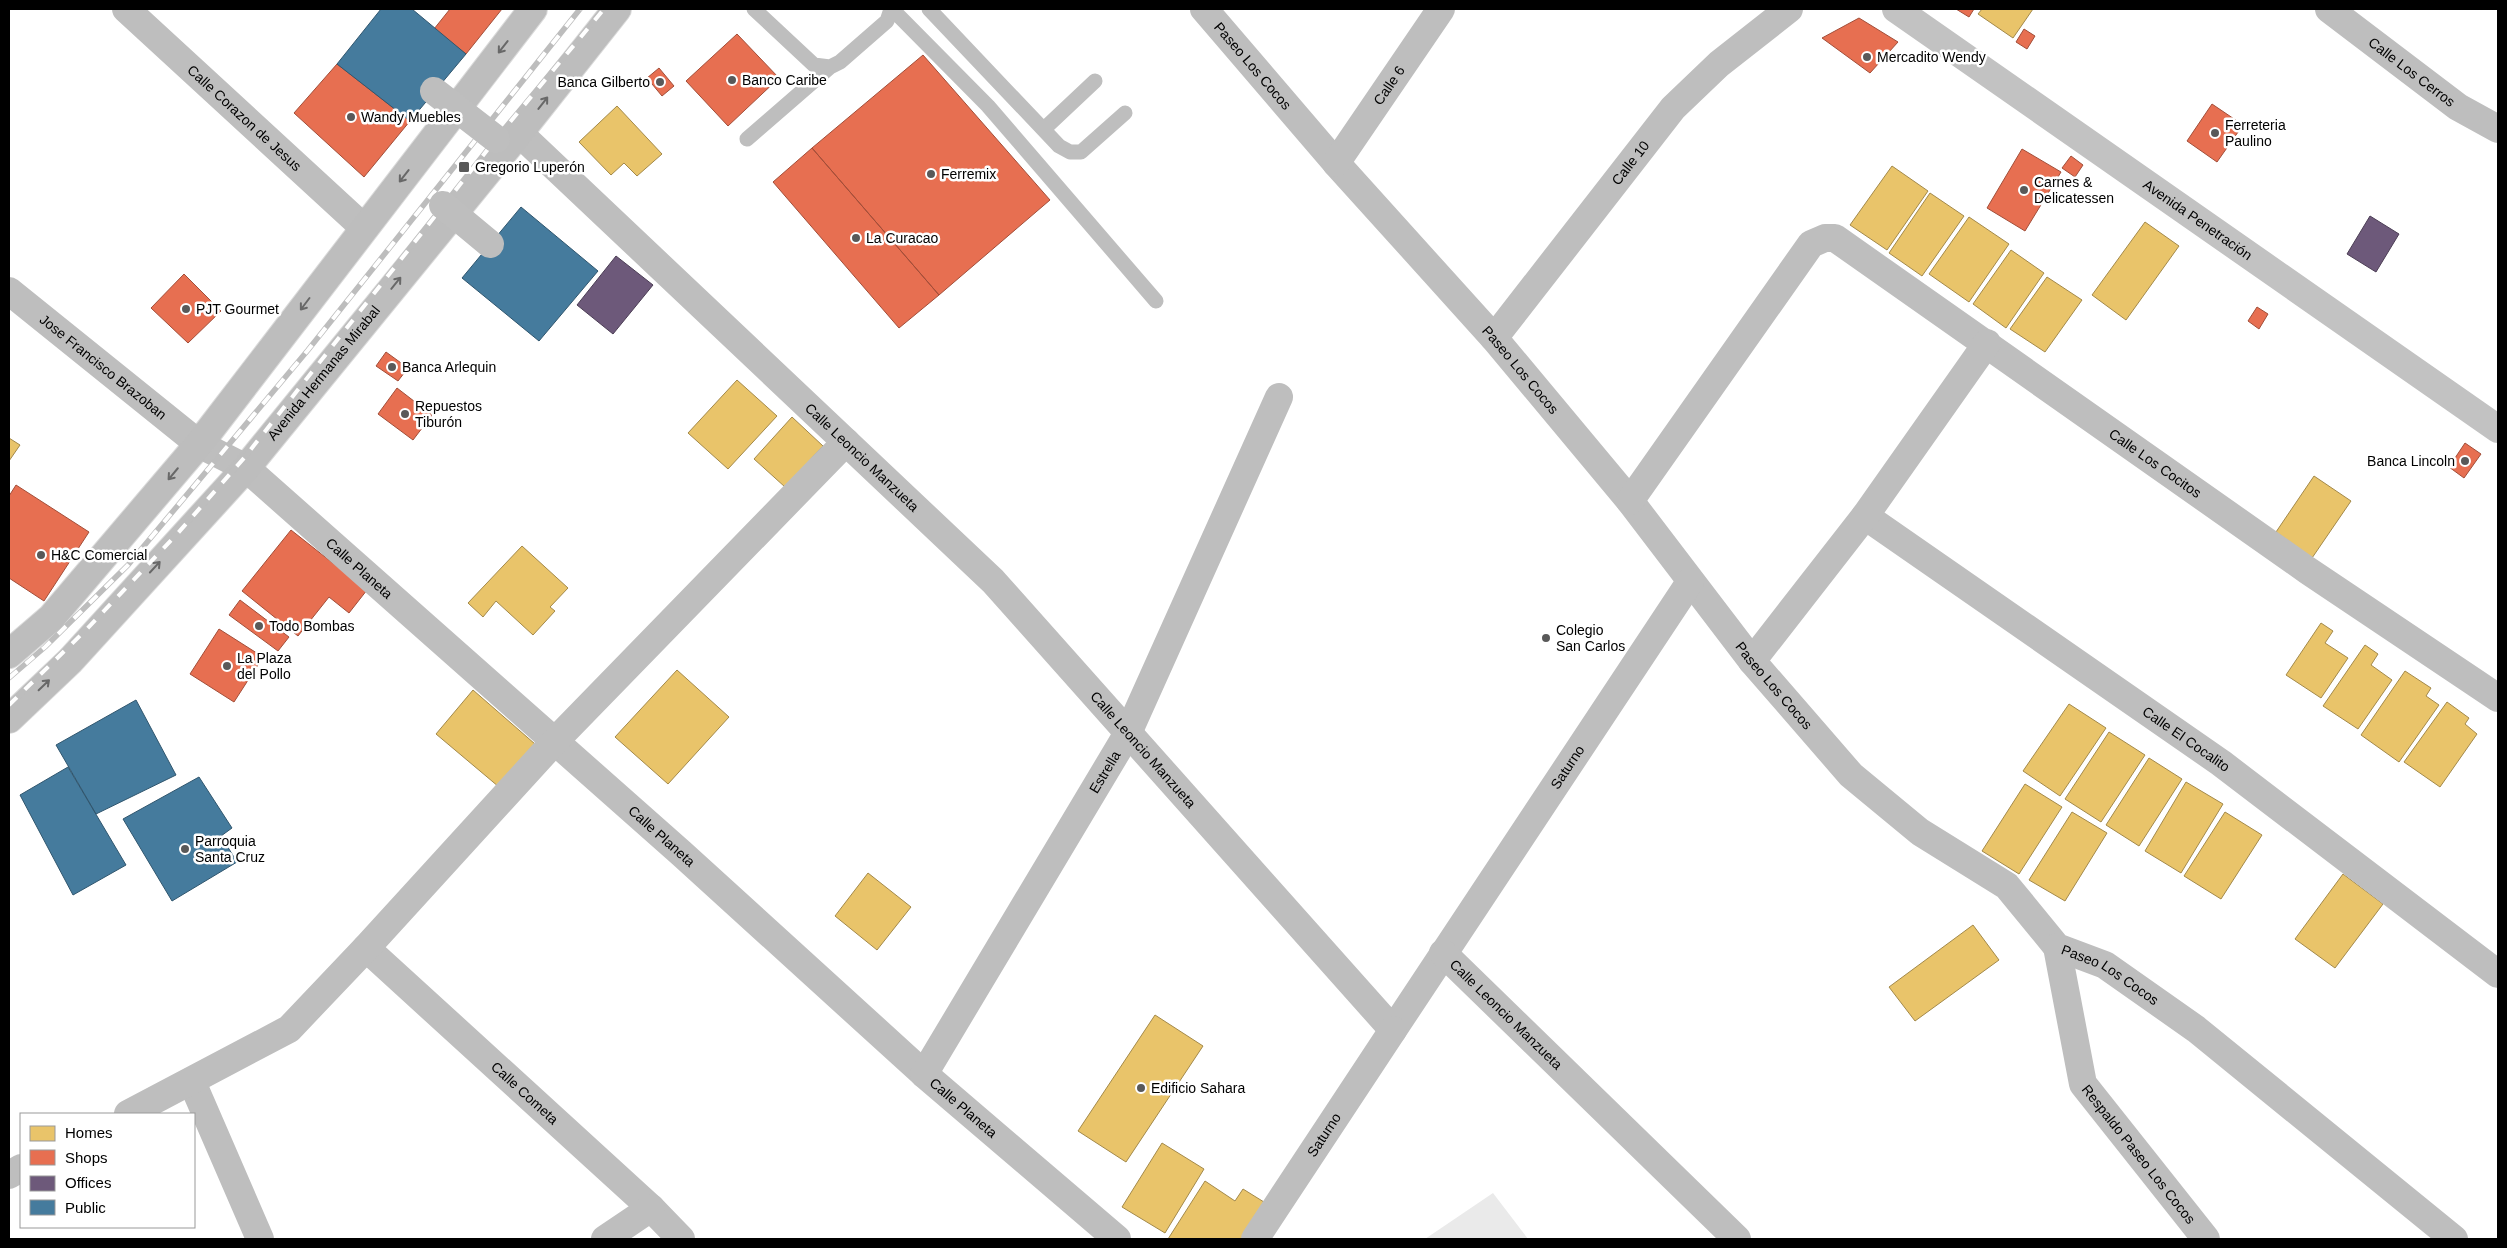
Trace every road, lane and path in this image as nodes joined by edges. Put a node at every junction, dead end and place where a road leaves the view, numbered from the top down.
1 (126, 9) edge
2 (533, 9) edge
3 (617, 9) edge
4 (754, 9) edge
5 (891, 9) edge
6 (929, 9) edge
7 (1204, 9) edge
8 (1441, 9) edge
9 (1789, 9) edge
10 (1896, 9) edge
11 (2328, 9) edge
12 (830, 67) junction
13 (1094, 81) dead end
14 (434, 91) dead end
15 (1125, 113) dead end
16 (2496, 124) edge
17 (1044, 129) junction
18 (507, 136) junction
19 (747, 139) dead end
20 (1336, 163) junction
21 (443, 205) dead end
22 (363, 228) junction
23 (490, 244) dead end
24 (1156, 301) dead end
25 (13, 303) edge
26 (1494, 338) junction
27 (1987, 344) junction
28 (1279, 397) dead end
29 (2498, 429) edge
30 (846, 442) junction
31 (199, 444) junction
32 (246, 468) junction
33 (1630, 501) junction
34 (1865, 516) junction
35 (1690, 582) junction
36 (9, 654) edge
37 (1752, 661) junction
38 (2498, 698) edge
39 (9, 719) edge
40 (1128, 733) junction
41 (555, 741) junction
42 (2056, 947) junction
43 (366, 948) junction
44 (1443, 953) junction
45 (2498, 974) edge
46 (1393, 1030) junction
47 (924, 1074) junction
48 (192, 1082) junction
49 (130, 1113) edge
50 (20, 1169) edge
51 (9, 1175) edge
52 (651, 1208) junction
53 (260, 1239) edge
54 (605, 1239) edge
55 (681, 1239) edge
56 (1117, 1239) edge
57 (1255, 1239) edge
58 (1737, 1239) edge
59 (2206, 1239) edge
60 (2454, 1239) edge

1 - 22 street, Calle Corazon de Jesus
2 -> 22 main road
18 -> 3 main road, Avenida Hermanas Mirabal
4 - 12 lane
5 - 12 lane
5 - 24 lane
6 - 17 lane
7 - 20 street, Paseo Los Cocos
8 - 20 street, Calle 6
9 - 26 street, Calle 10
10 - 29 street, Avenida Penetración
11 - 16 street, Calle Los Cerros
12 - 19 lane
13 - 17 lane
14 - 18 street, Calle Leoncio Manzueta, bridge
15 - 17 lane
18 - 30 street, Calle Leoncio Manzueta
32 -> 18 main road, Avenida Hermanas Mirabal
20 - 26 street, Paseo Los Cocos
21 - 23 street, bridge
22 -> 31 main road
25 - 31 street, Jose Francisco Brazoban
26 - 33 street, Paseo Los Cocos
27 - 33 street, Calle Los Cocitos
27 - 34 street
27 - 38 street, Calle Los Cocitos
28 - 40 street, Estrella
30 - 40 street, Calle Leoncio Manzueta
30 - 41 street
31 - 32 street, Calle Planeta
31 -> 36 main road
39 -> 32 main road, Avenida Hermanas Mirabal
32 - 41 street, Calle Planeta
33 - 35 street, Paseo Los Cocos
34 - 37 street
34 - 45 street, Calle El Cocalito
35 - 37 street, Paseo Los Cocos
35 - 44 street, Saturno
37 - 42 street, Paseo Los Cocos
40 - 46 street, Calle Leoncio Manzueta
40 - 47 street, Estrella
41 - 43 street
41 - 47 street, Calle Planeta
42 - 59 street, Respaldo Paseo Los Cocos
42 - 60 street, Paseo Los Cocos
43 - 48 street
43 - 52 street, Calle Cometa
44 - 46 street, Calle Leoncio Manzueta
44 - 58 street, Calle Leoncio Manzueta
46 - 57 street, Saturno
47 - 56 street, Calle Planeta
48 - 49 street
48 - 53 street
50 - 51 street
52 - 54 street
52 - 55 street, Calle Cometa

